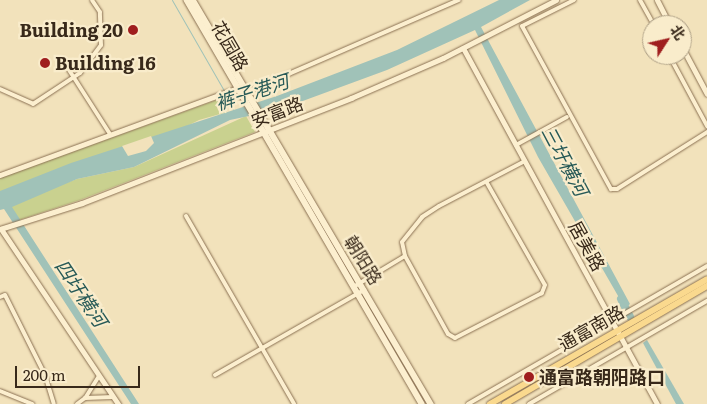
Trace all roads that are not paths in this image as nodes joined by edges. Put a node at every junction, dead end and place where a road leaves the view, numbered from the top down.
1 (92, 0) edge
2 (187, 0) edge
3 (193, 0) edge
4 (459, 0) edge
5 (556, 0) edge
6 (574, 0) edge
7 (640, 0) edge
8 (657, 0) edge
9 (648, 15) edge
10 (665, 15) edge
11 (464, 48) junction
12 (62, 59) dead end
13 (674, 65) edge
14 (692, 65) edge
15 (74, 77) junction
16 (238, 88) junction
17 (0, 89) edge
18 (247, 92) junction
19 (707, 94) edge
20 (248, 100) junction
21 (568, 116) junction
22 (707, 126) edge
23 (266, 131) junction
24 (707, 132) edge
25 (110, 134) junction
26 (516, 145) junction
27 (525, 161) junction
28 (0, 175) edge
29 (487, 183) junction
30 (186, 216) dead end
31 (0, 229) edge
32 (405, 256) junction
33 (707, 266) edge
34 (707, 279) edge
35 (357, 285) junction
36 (707, 286) edge
37 (362, 292) junction
38 (0, 298) edge
39 (707, 302) edge
40 (612, 321) junction
41 (619, 334) junction
42 (262, 347) junction
43 (627, 348) junction
44 (215, 375) dead end
45 (99, 376) junction
46 (0, 391) edge
47 (113, 397) junction
48 (85, 398) junction
49 (32, 404) edge
50 (54, 404) edge
51 (77, 404) edge
52 (118, 404) edge
53 (294, 404) edge
54 (422, 404) edge
55 (431, 404) edge
56 (468, 404) edge
57 (490, 404) edge
58 (505, 404) edge
59 (529, 404) edge
60 (658, 404) edge

1 - 15 street
2 - 16 main road, 花园路
3 - 18 main road, 花园路
4 - 18 street
5 - 11 street, 安富路
6 - 21 street
7 - 9 street
8 - 10 street
11 - 23 street, 安富路
11 - 26 street, 居美路
12 - 15 street
13 - 22 street
14 - 19 street
15 - 17 street
15 - 25 street
16 - 20 main road, 花园路
16 - 25 street
18 - 20 main road, 花园路
20 - 23 main road, 花园路
21 - 24 street
21 - 26 street
23 - 31 street, 安富路
23 - 35 main road, 朝阳路
25 - 28 street
26 - 27 street, 居美路
27 - 29 street
27 - 40 street, 居美路
29 - 32 street
29 - 32 street
30 - 42 street
31 - 45 street
32 - 35 street
33 - 40 street
34 - 41 main road, 通富南路
35 - 37 main road, 朝阳路
36 - 41 main road, 通富南路
37 - 42 street
37 - 54 main road, 朝阳路
37 - 55 main road, 朝阳路
38 - 50 street
39 - 43 street
40 - 41 street, 居美路
40 - 56 street
41 - 43 street, 居美路
41 - 57 main road, 通富南路
41 - 58 main road, 通富南路
42 - 44 street
42 - 53 street
43 - 59 street
43 - 60 street, 居美路
45 - 47 street
45 - 48 street
46 - 49 street
47 - 48 street
47 - 52 street
48 - 51 street

